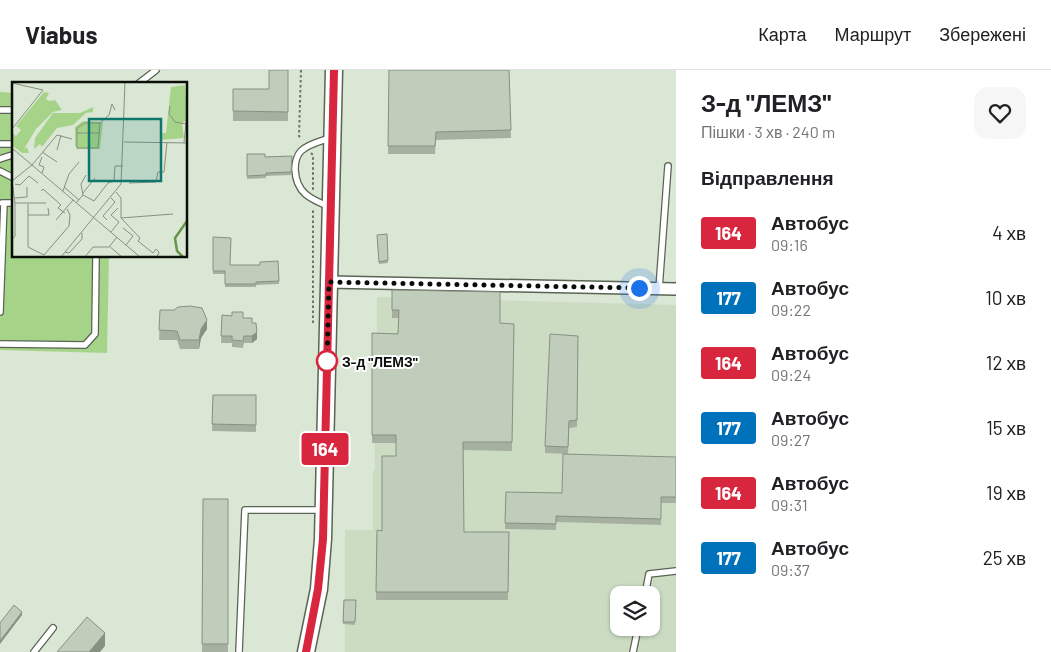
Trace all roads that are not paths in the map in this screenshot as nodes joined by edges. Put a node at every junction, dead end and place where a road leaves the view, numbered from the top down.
1 (156, 70) edge
2 (334, 70) edge
3 (141, 82) edge
4 (332, 137) junction
5 (12, 155) edge
6 (0, 159) edge
7 (668, 166) dead end
8 (0, 171) edge
9 (12, 177) edge
10 (2, 203) edge
11 (330, 208) junction
12 (2, 224) edge
13 (1, 251) edge
14 (96, 258) edge
15 (1, 278) edge
16 (329, 282) junction
17 (658, 288) junction
18 (676, 289) edge
19 (0, 312) edge
20 (0, 344) edge
21 (324, 510) junction
22 (676, 571) edge
23 (647, 586) edge
24 (53, 628) dead end
25 (636, 636) edge
26 (34, 652) edge
27 (239, 652) edge
28 (306, 652) edge
29 (633, 652) edge

1 - 3 lane
2 - 4 street
4 - 11 street
4 - 11 lane
5 - 6 lane
7 - 17 lane
8 - 9 lane
10 - 12 lane
11 - 16 street
12 - 13 lane
13 - 15 lane
14 - 20 lane
15 - 19 lane
16 - 17 street
16 - 21 street
17 - 18 street
21 - 27 lane
21 - 28 street
22 - 23 lane
24 - 26 lane
25 - 29 lane

